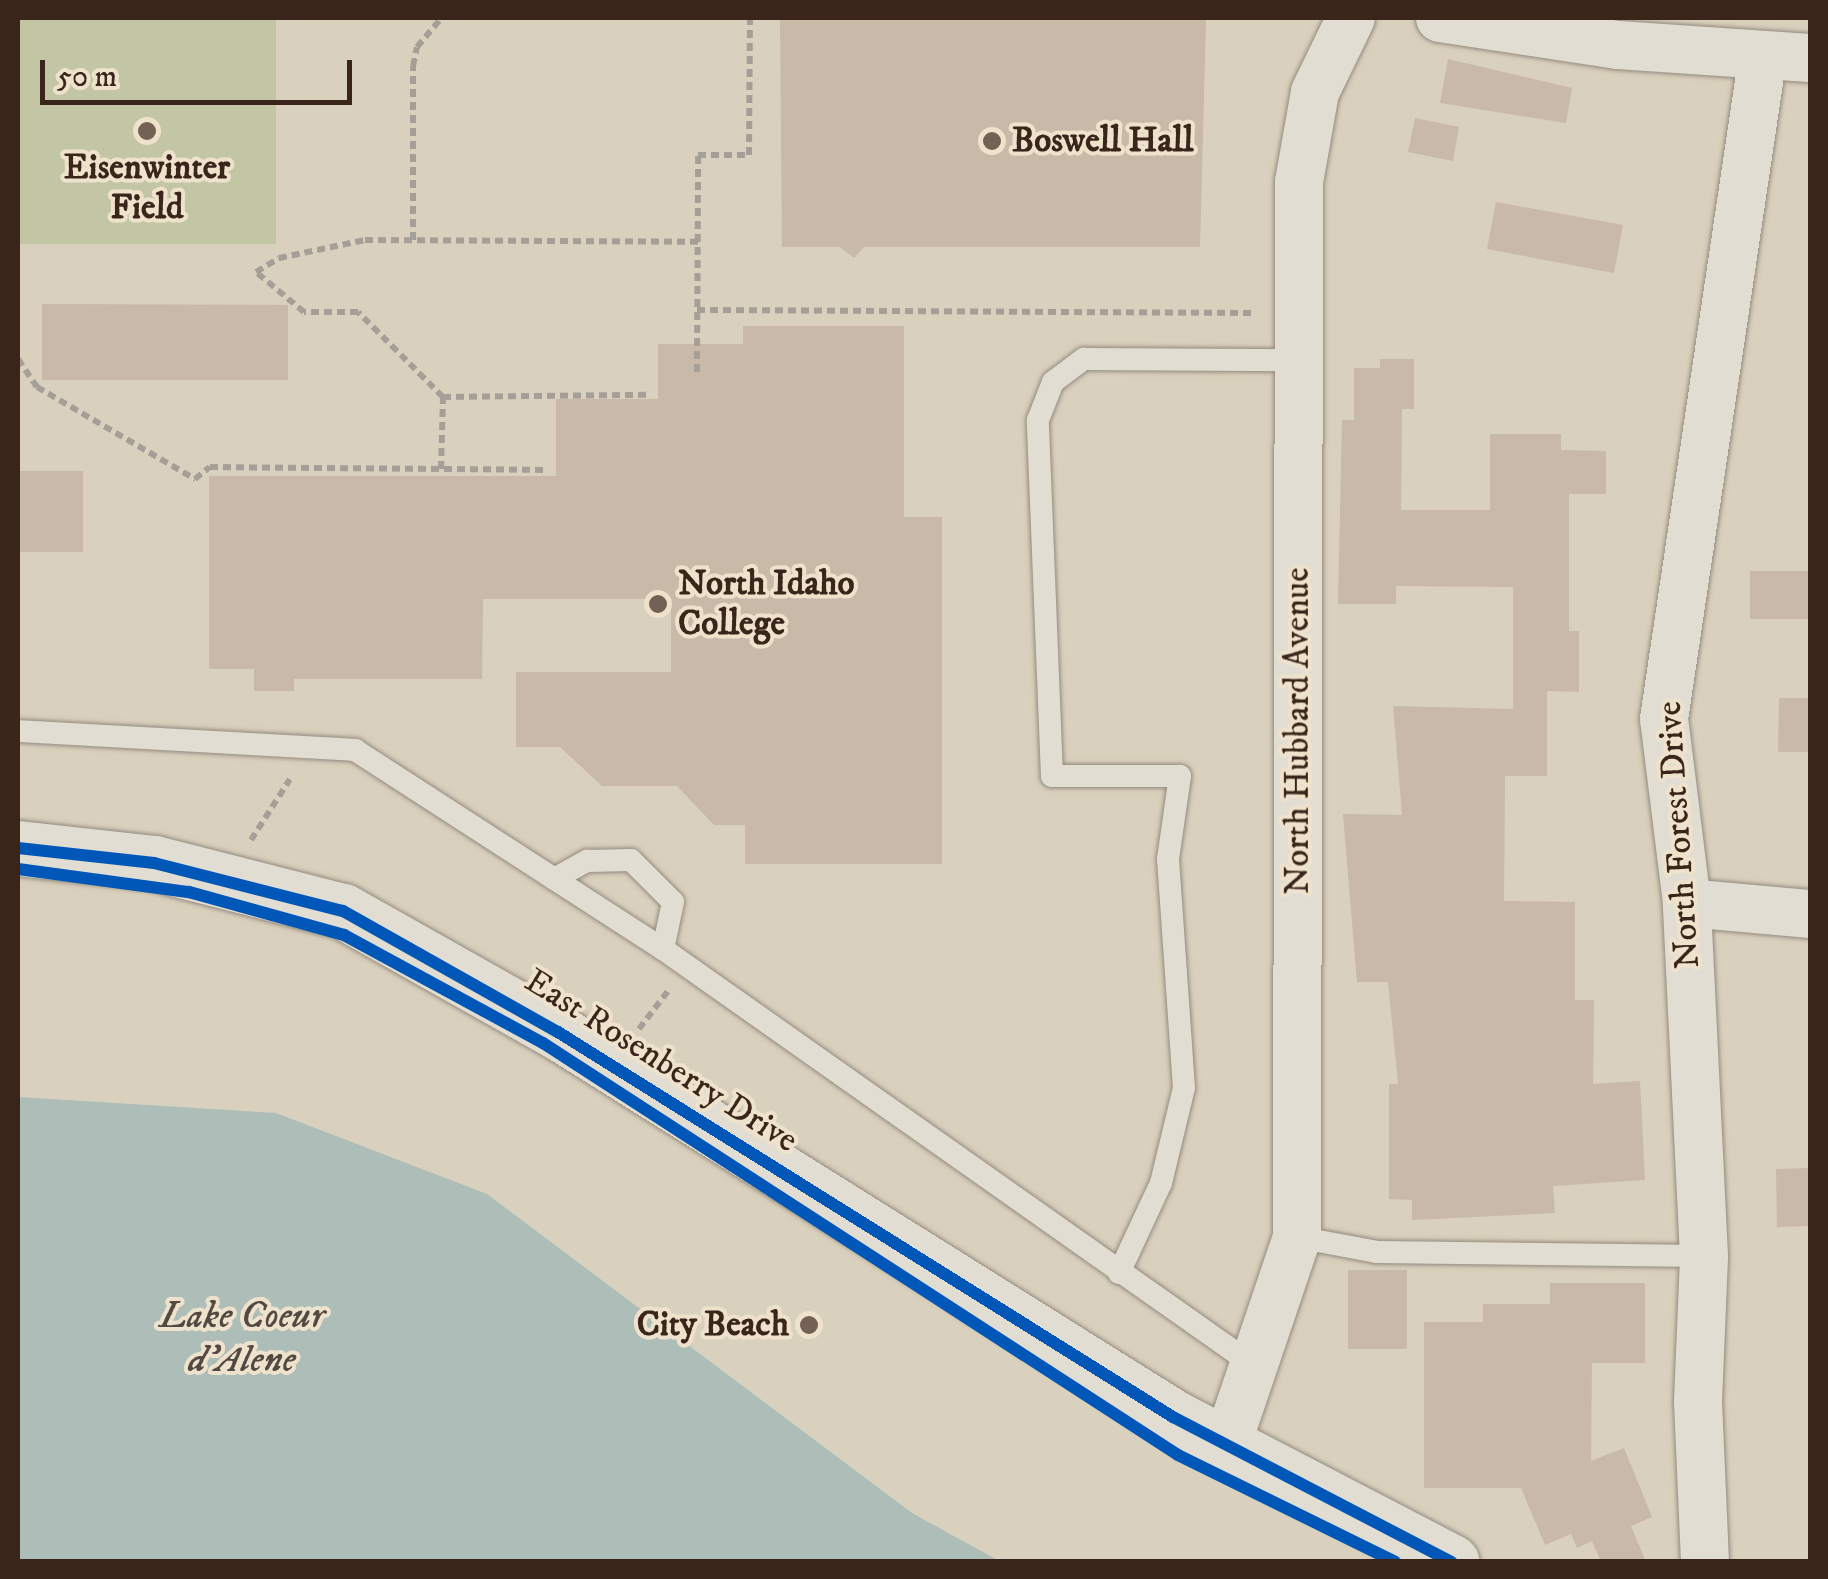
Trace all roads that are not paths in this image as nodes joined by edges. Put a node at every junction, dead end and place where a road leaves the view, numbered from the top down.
1 (1352, 18) edge
2 (1440, 18) edge
3 (1763, 55) junction
4 (1810, 58) edge
5 (1299, 360) junction
6 (18, 731) edge
7 (18, 848) edge
8 (554, 879) junction
9 (1687, 903) junction
10 (1810, 914) edge
11 (664, 949) junction
12 (1296, 1236) junction
13 (1704, 1256) junction
14 (1119, 1273) junction
15 (1256, 1367) junction
16 (1227, 1444) junction
17 (1451, 1562) edge
18 (1705, 1562) edge

1 - 5 street, North Hubbard Avenue
2 - 3 street
3 - 4 street
3 - 9 street, North Forest Drive
5 - 12 street, North Hubbard Avenue
5 - 14 lane
6 - 8 lane
7 - 16 street, East Rosenberry Drive
8 - 11 lane
8 - 11 lane
9 - 10 street
9 - 13 street, North Forest Drive
11 - 14 lane
12 - 13 lane
12 - 15 street, North Hubbard Avenue
13 - 18 street, North Forest Drive
14 - 15 lane
15 - 16 street, North Hubbard Avenue
16 - 17 street, East Rosenberry Drive

